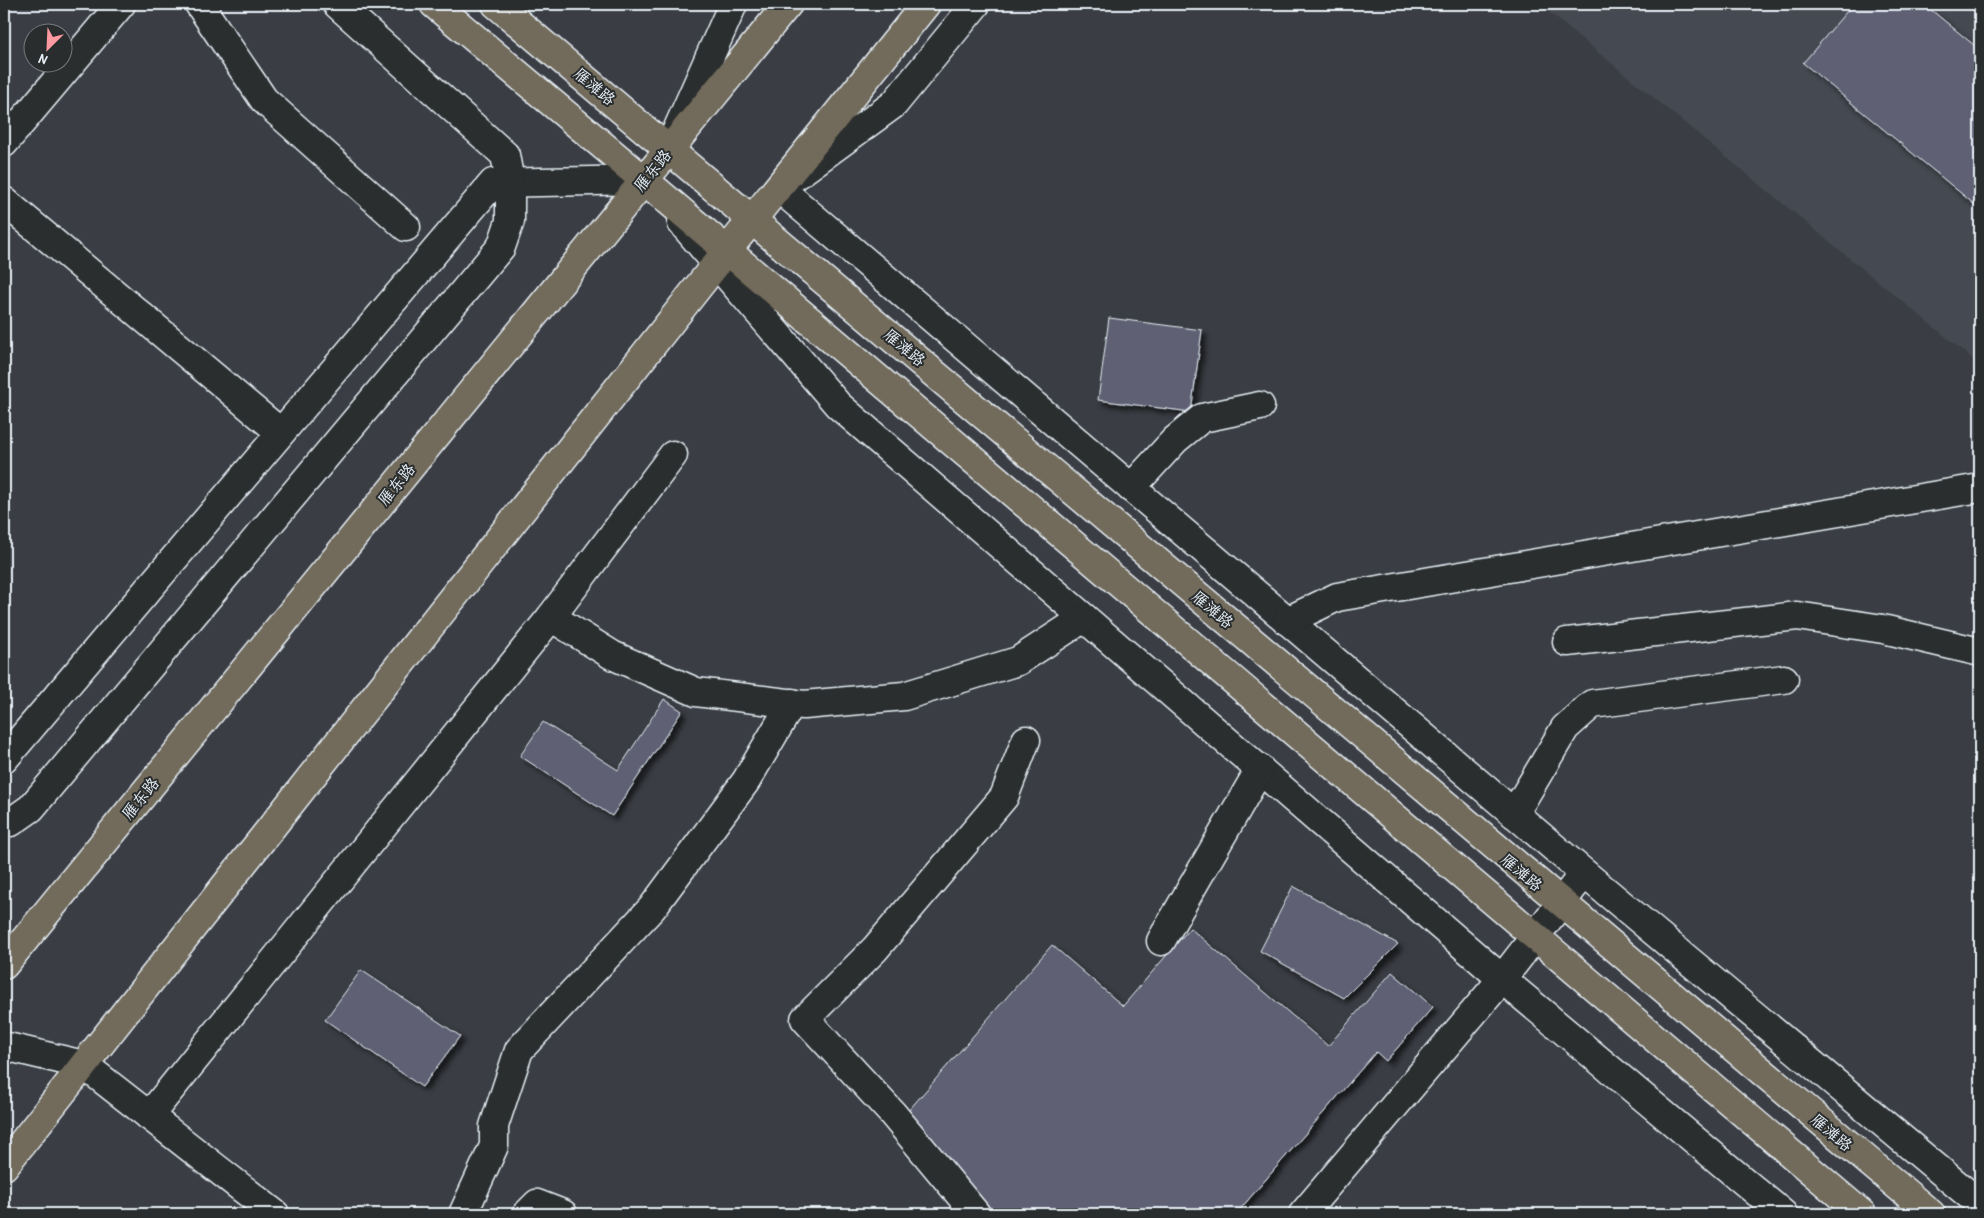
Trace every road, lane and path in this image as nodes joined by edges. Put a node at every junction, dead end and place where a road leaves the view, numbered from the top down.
1 (121, 4) edge
2 (199, 4) edge
3 (337, 4) edge
4 (434, 4) edge
5 (496, 4) edge
6 (734, 4) edge
7 (788, 4) edge
8 (926, 4) edge
9 (976, 4) edge
10 (4, 143) edge
11 (669, 149) junction
12 (644, 180) junction
13 (510, 182) junction
14 (779, 188) junction
15 (4, 201) edge
16 (754, 219) junction
17 (406, 227) dead end
18 (722, 257) junction
19 (1260, 406) dead end
20 (280, 432) junction
21 (673, 455) dead end
22 (1131, 488) junction
23 (1980, 488) edge
24 (551, 617) junction
25 (1084, 618) junction
26 (1287, 621) junction
27 (1567, 642) dead end
28 (1980, 652) edge
29 (1784, 679) dead end
30 (792, 703) junction
31 (1026, 740) dead end
32 (4, 759) edge
33 (1260, 769) junction
34 (1514, 814) junction
35 (4, 823) edge
36 (1584, 874) junction
37 (1560, 904) junction
38 (1535, 936) junction
39 (1161, 941) dead end
40 (4, 964) edge
41 (1502, 979) junction
42 (4, 1046) edge
43 (84, 1065) junction
44 (149, 1116) junction
45 (4, 1166) edge
46 (1980, 1204) edge
47 (275, 1214) edge
48 (463, 1214) edge
49 (527, 1214) edge
50 (563, 1214) edge
51 (976, 1214) edge
52 (1303, 1214) edge
53 (1783, 1214) edge
54 (1862, 1214) edge
55 (1931, 1214) edge

1 - 10 street
2 - 17 street
3 - 13 street
4 - 12 main road
5 - 11 main road, 雁滩路
6 - 11 street
7 - 11 main road, 雁东路
8 - 14 main road
9 - 14 street
11 - 12 main road, 雁东路
11 - 16 main road, 雁滩路
12 - 13 street
12 - 18 main road
12 - 40 main road, 雁东路
13 - 20 street
13 - 35 street
14 - 16 main road
14 - 22 street
15 - 20 street
16 - 18 main road
16 - 37 main road, 雁滩路
18 - 25 street
18 - 38 main road
18 - 43 main road
19 - 22 street
20 - 32 street
21 - 24 street
22 - 26 street
23 - 26 street
24 - 30 street
24 - 44 street
25 - 30 street
25 - 33 street
26 - 34 street
27 - 28 street
29 - 34 street
30 - 48 street
31 - 51 street
33 - 39 street
33 - 41 street
34 - 36 street
36 - 37 street
36 - 46 street
37 - 38 street
37 - 55 main road, 雁滩路
38 - 41 street
38 - 54 main road
41 - 52 street
41 - 53 street
42 - 43 street
43 - 44 street
43 - 45 main road
44 - 47 street
49 - 50 street

